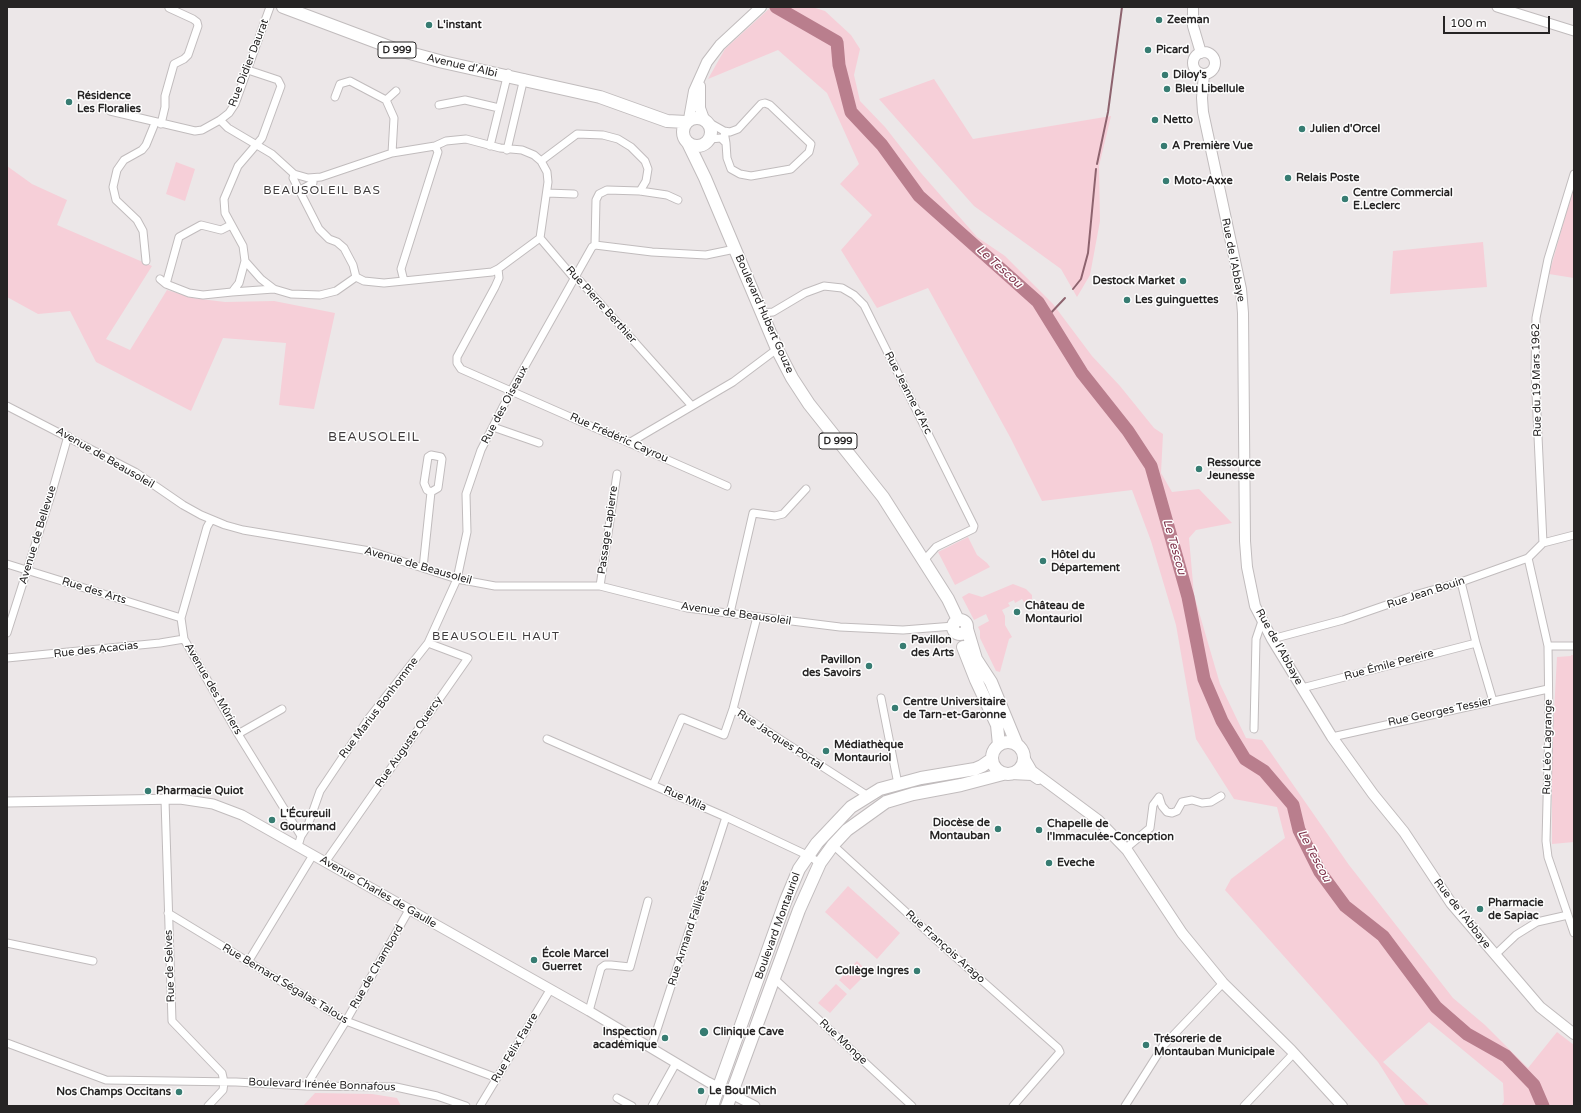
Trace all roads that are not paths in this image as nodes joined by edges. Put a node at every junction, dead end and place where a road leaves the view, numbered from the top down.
1 (270, 7) edge
2 (283, 7) edge
3 (761, 7) edge
4 (1193, 7) edge
5 (1497, 7) edge
6 (169, 8) dead end
7 (1574, 31) edge
8 (1201, 53) junction
9 (248, 70) junction
10 (508, 74) junction
11 (702, 74) junction
12 (1204, 74) junction
13 (524, 77) junction
14 (396, 91) dead end
15 (335, 97) dead end
16 (386, 100) junction
17 (439, 106) dead end
18 (499, 108) junction
19 (110, 111) dead end
20 (643, 113) junction
21 (220, 120) junction
22 (688, 121) junction
23 (706, 121) junction
24 (158, 124) junction
25 (724, 131) junction
26 (708, 140) junction
27 (686, 141) junction
28 (726, 143) junction
29 (257, 146) junction
30 (435, 146) junction
31 (490, 146) junction
32 (507, 150) junction
33 (392, 154) junction
34 (541, 161) junction
35 (294, 174) junction
36 (1574, 174) edge
37 (314, 178) junction
38 (705, 178) junction
39 (300, 190) junction
40 (640, 191) junction
41 (547, 194) junction
42 (574, 194) dead end
43 (678, 200) dead end
44 (231, 225) junction
45 (540, 238) junction
46 (596, 245) junction
47 (735, 249) junction
48 (146, 261) dead end
49 (245, 261) junction
50 (498, 269) junction
51 (356, 278) junction
52 (574, 278) junction
53 (160, 279) dead end
54 (404, 281) junction
55 (166, 284) junction
56 (274, 289) junction
57 (232, 292) junction
58 (762, 314) junction
59 (777, 349) junction
60 (511, 391) junction
61 (7, 406) edge
62 (692, 406) junction
63 (493, 427) junction
64 (68, 436) junction
65 (539, 443) dead end
66 (629, 443) junction
67 (616, 474) dead end
68 (727, 486) dead end
69 (806, 489) dead end
70 (431, 492) junction
71 (212, 520) junction
72 (1574, 535) edge
73 (1543, 543) junction
74 (1528, 558) junction
75 (925, 563) junction
76 (7, 564) edge
77 (424, 568) junction
78 (27, 570) junction
79 (457, 579) junction
80 (1461, 582) junction
81 (600, 586) junction
82 (730, 613) junction
83 (757, 617) junction
84 (181, 618) junction
85 (1262, 621) junction
86 (959, 627) junction
87 (7, 633) edge
88 (184, 639) junction
89 (1272, 639) junction
90 (428, 642) junction
91 (1476, 642) junction
92 (1548, 646) junction
93 (1574, 646) edge
94 (7, 658) edge
95 (1302, 688) junction
96 (1548, 689) junction
97 (881, 698) dead end
98 (1493, 701) junction
99 (282, 709) dead end
100 (733, 709) junction
101 (1254, 729) dead end
102 (238, 734) junction
103 (1332, 737) junction
104 (547, 739) dead end
105 (1017, 744) junction
106 (999, 745) junction
107 (992, 759) junction
108 (1025, 759) junction
109 (1007, 774) junction
110 (898, 784) junction
111 (653, 785) junction
112 (868, 796) junction
113 (1066, 796) junction
114 (1221, 796) dead end
115 (165, 800) junction
116 (7, 802) edge
117 (726, 817) junction
118 (301, 836) junction
119 (833, 845) junction
120 (298, 846) junction
121 (1125, 849) junction
122 (313, 855) junction
123 (807, 855) junction
124 (326, 861) junction
125 (820, 863) junction
126 (648, 901) dead end
127 (409, 910) junction
128 (168, 913) junction
129 (1568, 915) junction
130 (1574, 933) edge
131 (7, 943) edge
132 (1495, 955) junction
133 (93, 961) dead end
134 (248, 962) junction
135 (773, 980) junction
136 (1223, 983) junction
137 (550, 990) junction
138 (589, 1011) junction
139 (346, 1021) junction
140 (1574, 1034) edge
141 (7, 1043) edge
142 (651, 1048) junction
143 (1294, 1053) junction
144 (676, 1063) junction
145 (497, 1078) junction
146 (224, 1082) junction
147 (306, 1086) junction
148 (719, 1088) junction
149 (732, 1094) junction
150 (617, 1098) dead end
151 (1015, 1105) edge
152 (208, 1106) edge
153 (466, 1106) edge
154 (480, 1106) edge
155 (632, 1106) edge
156 (652, 1106) edge
157 (712, 1106) edge
158 (727, 1106) edge
159 (755, 1106) edge
160 (912, 1106) edge
161 (1125, 1106) edge
162 (1244, 1106) edge
163 (1342, 1106) edge

1 - 9 street, Rue Didier Daurat
2 - 10 main road, Avenue d'Albi / D 999
3 - 11 main road
4 - 8 main road
5 - 7 street
6 - 24 street
8 - 12 main road
8 - 12 main road
9 - 21 street, Rue Didier Daurat
9 - 29 street
10 - 13 main road, Avenue d'Albi / D 999
10 - 18 street
11 - 22 main road
11 - 23 main road
12 - 85 main road, Rue de l'Abbaye
13 - 20 main road, Avenue d'Albi / D 999
13 - 32 street
14 - 16 street
15 - 16 street
16 - 33 street
17 - 18 street
18 - 31 street
19 - 24 street, Rue Didier Daurat
20 - 22 main road, Avenue d'Albi / D 999
20 - 27 main road, Avenue d'Albi / D 999
21 - 24 street, Rue Didier Daurat
21 - 29 street
22 - 23 main road
22 - 27 main road
23 - 25 street
23 - 26 main road
24 - 48 street
25 - 28 street
25 - 28 street
26 - 27 main road
26 - 28 street
26 - 38 main road, Boulevard Hubert Gouze / D 999
27 - 38 main road, Boulevard Hubert Gouze / D 999
29 - 35 street
29 - 44 street
30 - 31 street
30 - 33 street
30 - 54 street
31 - 32 street
32 - 34 street
33 - 37 street
34 - 40 street
34 - 41 street
35 - 37 street
35 - 39 street
36 - 73 street, Rue du 19 Mars 1962
37 - 39 street
38 - 47 main road, Boulevard Hubert Gouze / D 999
39 - 51 street
40 - 43 street
40 - 46 street
41 - 42 street
41 - 45 street
44 - 49 street
44 - 55 street
45 - 50 street
45 - 52 street, Rue Pierre Berthier
46 - 47 street
46 - 52 street, Rue des Oiseaux
47 - 58 main road, Boulevard Hubert Gouze / D 999
49 - 56 street
49 - 57 street
50 - 54 street
50 - 60 street, Rue Frédéric Cayrou
51 - 54 street
51 - 56 street
52 - 60 street, Rue des Oiseaux
52 - 62 street, Rue Pierre Berthier
53 - 55 street
55 - 57 street
56 - 57 street
58 - 59 main road, Boulevard Hubert Gouze / D 999
58 - 75 street, Rue Jeanne d'Arc
59 - 62 street
59 - 75 main road, Boulevard Hubert Gouze / D 999
60 - 63 street, Rue des Oiseaux
60 - 66 street, Rue Frédéric Cayrou
61 - 64 street, Avenue de Beausoleil
62 - 66 street
63 - 65 street
63 - 79 street, Rue des Oiseaux
64 - 71 street, Avenue de Beausoleil
64 - 78 street, Avenue de Bellevue
66 - 68 street, Rue Frédéric Cayrou
67 - 81 street, Passage Lapierre
69 - 82 street
70 - 70 street
70 - 77 street
71 - 77 street, Avenue de Beausoleil
71 - 84 street, Avenue des Mûriers
72 - 73 street
73 - 74 street, Rue Jean Bouin
74 - 80 street, Rue Jean Bouin
74 - 92 street, Rue Léo Lagrange
75 - 86 main road, Boulevard Hubert Gouze / D 999
76 - 78 street, Rue des Arts
77 - 79 street, Avenue de Beausoleil
78 - 84 street, Rue des Arts
78 - 87 street, Avenue de Bellevue
79 - 81 street, Avenue de Beausoleil
79 - 90 street, Rue Marius Bonhomme
80 - 89 street, Rue Jean Bouin
80 - 91 street
81 - 82 street, Avenue de Beausoleil
82 - 83 street, Avenue de Beausoleil
83 - 86 street, Avenue de Beausoleil
83 - 100 street, Rue Jacques Portal
84 - 88 street, Avenue des Mûriers
85 - 89 main road, Rue de l'Abbaye
85 - 101 street
86 - 105 main road, Boulevard Hubert Gouze / D 999
86 - 106 main road, Boulevard Hubert Gouze / D 999
88 - 94 street, Rue des Acacias
88 - 102 street, Avenue des Mûriers
89 - 95 main road, Rue de l'Abbaye
90 - 118 street, Rue Marius Bonhomme
90 - 124 street, Rue Auguste Quercy
91 - 95 street, Rue Émile Pereire
91 - 98 street
92 - 93 street
92 - 96 street, Rue Léo Lagrange
95 - 103 main road, Rue de l'Abbaye
96 - 98 street, Rue Georges Tessier
96 - 129 street, Rue Léo Lagrange
97 - 110 street
98 - 103 street, Rue Georges Tessier
99 - 102 street
100 - 111 street
100 - 112 street, Rue Jacques Portal
102 - 118 street, Avenue des Mûriers
103 - 132 main road, Rue de l'Abbaye
104 - 111 street, Rue Mila
105 - 106 main road
105 - 108 main road
106 - 107 main road
107 - 109 main road
107 - 110 main road, Boulevard Montauriol
108 - 109 main road
108 - 113 main road
109 - 113 main road
109 - 119 main road, Boulevard Montauriol
110 - 112 main road, Boulevard Montauriol
111 - 117 street, Rue Mila
112 - 123 main road, Boulevard Montauriol
113 - 121 main road
114 - 121 street
115 - 116 street, Avenue Charles de Gaulle
115 - 120 street, Avenue Charles de Gaulle
115 - 128 street, Rue de Selves
117 - 123 street, Rue Mila
117 - 142 street, Rue Armand Fallières
118 - 120 street
119 - 125 main road, Boulevard Montauriol
119 - 151 street, Rue François Arago
120 - 122 street, Avenue Charles de Gaulle
121 - 136 main road
122 - 124 street, Avenue Charles de Gaulle
122 - 134 street
123 - 125 street, Rue Mila
123 - 148 main road, Boulevard Montauriol
124 - 127 street, Avenue Charles de Gaulle
125 - 135 main road, Boulevard Montauriol
126 - 138 street
127 - 137 street, Avenue Charles de Gaulle
127 - 139 street, Rue de Chambord
128 - 134 street, Rue Bernard Ségalas Talous
128 - 146 street, Rue de Selves
129 - 130 street, Rue Léo Lagrange
129 - 132 street
131 - 133 street
132 - 140 main road, Rue de l'Abbaye
134 - 139 street, Rue Bernard Ségalas Talous
135 - 149 main road, Boulevard Montauriol
135 - 160 street, Rue Monge
136 - 143 main road
136 - 161 street
137 - 138 street, Avenue Charles de Gaulle
137 - 145 street, Rue Félix Faure
138 - 142 street, Avenue Charles de Gaulle
139 - 145 street, Rue Bernard Ségalas Talous
139 - 147 street, Rue de Chambord
141 - 146 street, Boulevard Irénée Bonnafous
142 - 144 street, Avenue Charles de Gaulle
143 - 162 street
143 - 163 main road
144 - 148 street, Avenue Charles de Gaulle
144 - 156 street
145 - 154 street, Rue Félix Faure
146 - 147 street, Boulevard Irénée Bonnafous
146 - 152 street
147 - 153 street, Boulevard Irénée Bonnafous
148 - 149 street, Avenue Charles de Gaulle
148 - 157 main road, Boulevard Montauriol
149 - 158 main road, Boulevard Montauriol
149 - 159 street, Avenue Charles de Gaulle
150 - 155 street

